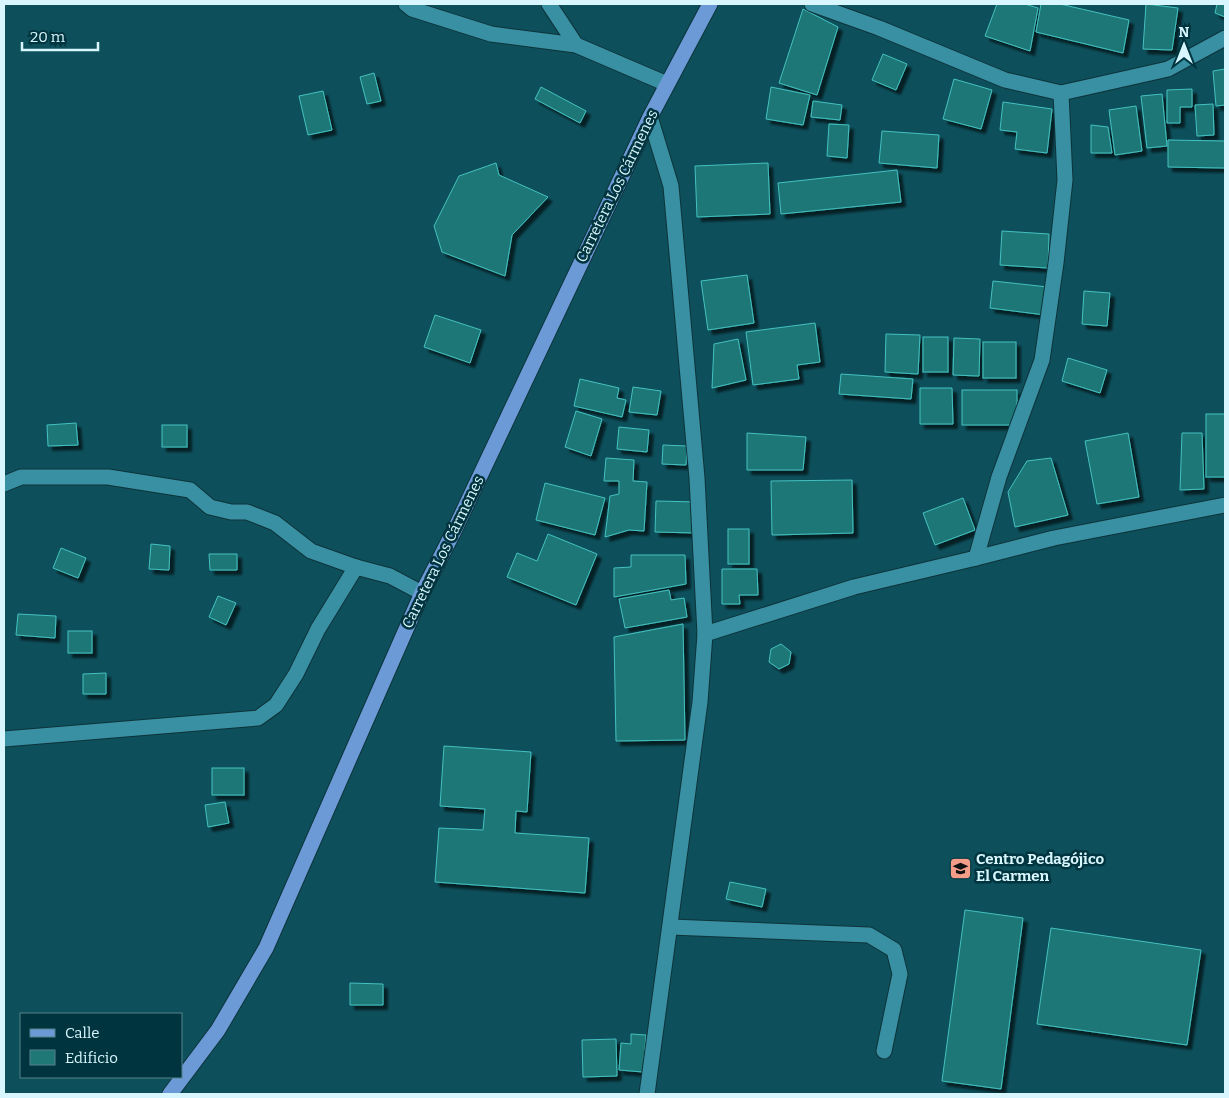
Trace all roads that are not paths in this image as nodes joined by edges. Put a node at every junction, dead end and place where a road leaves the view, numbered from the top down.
1 (406, 4) edge
2 (549, 4) edge
3 (710, 4) edge
4 (812, 4) edge
5 (1225, 38) edge
6 (576, 45) junction
7 (667, 84) junction
8 (1061, 93) junction
9 (650, 116) junction
10 (4, 484) edge
11 (1225, 505) edge
12 (976, 558) junction
13 (356, 567) junction
14 (422, 593) junction
15 (705, 634) junction
16 (4, 739) edge
17 (671, 927) junction
18 (884, 1051) dead end
19 (170, 1094) edge
20 (647, 1094) edge

1 - 6 street
2 - 6 street
3 - 7 main road, Carretera Los Cármenes
4 - 8 street
5 - 8 street
6 - 7 street
7 - 9 main road, Carretera Los Cármenes
8 - 12 street
9 - 14 main road, Carretera Los Cármenes
9 - 15 street
10 - 13 street
11 - 12 street
12 - 15 street
13 - 14 street
13 - 16 street
14 - 19 main road, Carretera Los Cármenes
15 - 17 street
17 - 18 street
17 - 20 street

